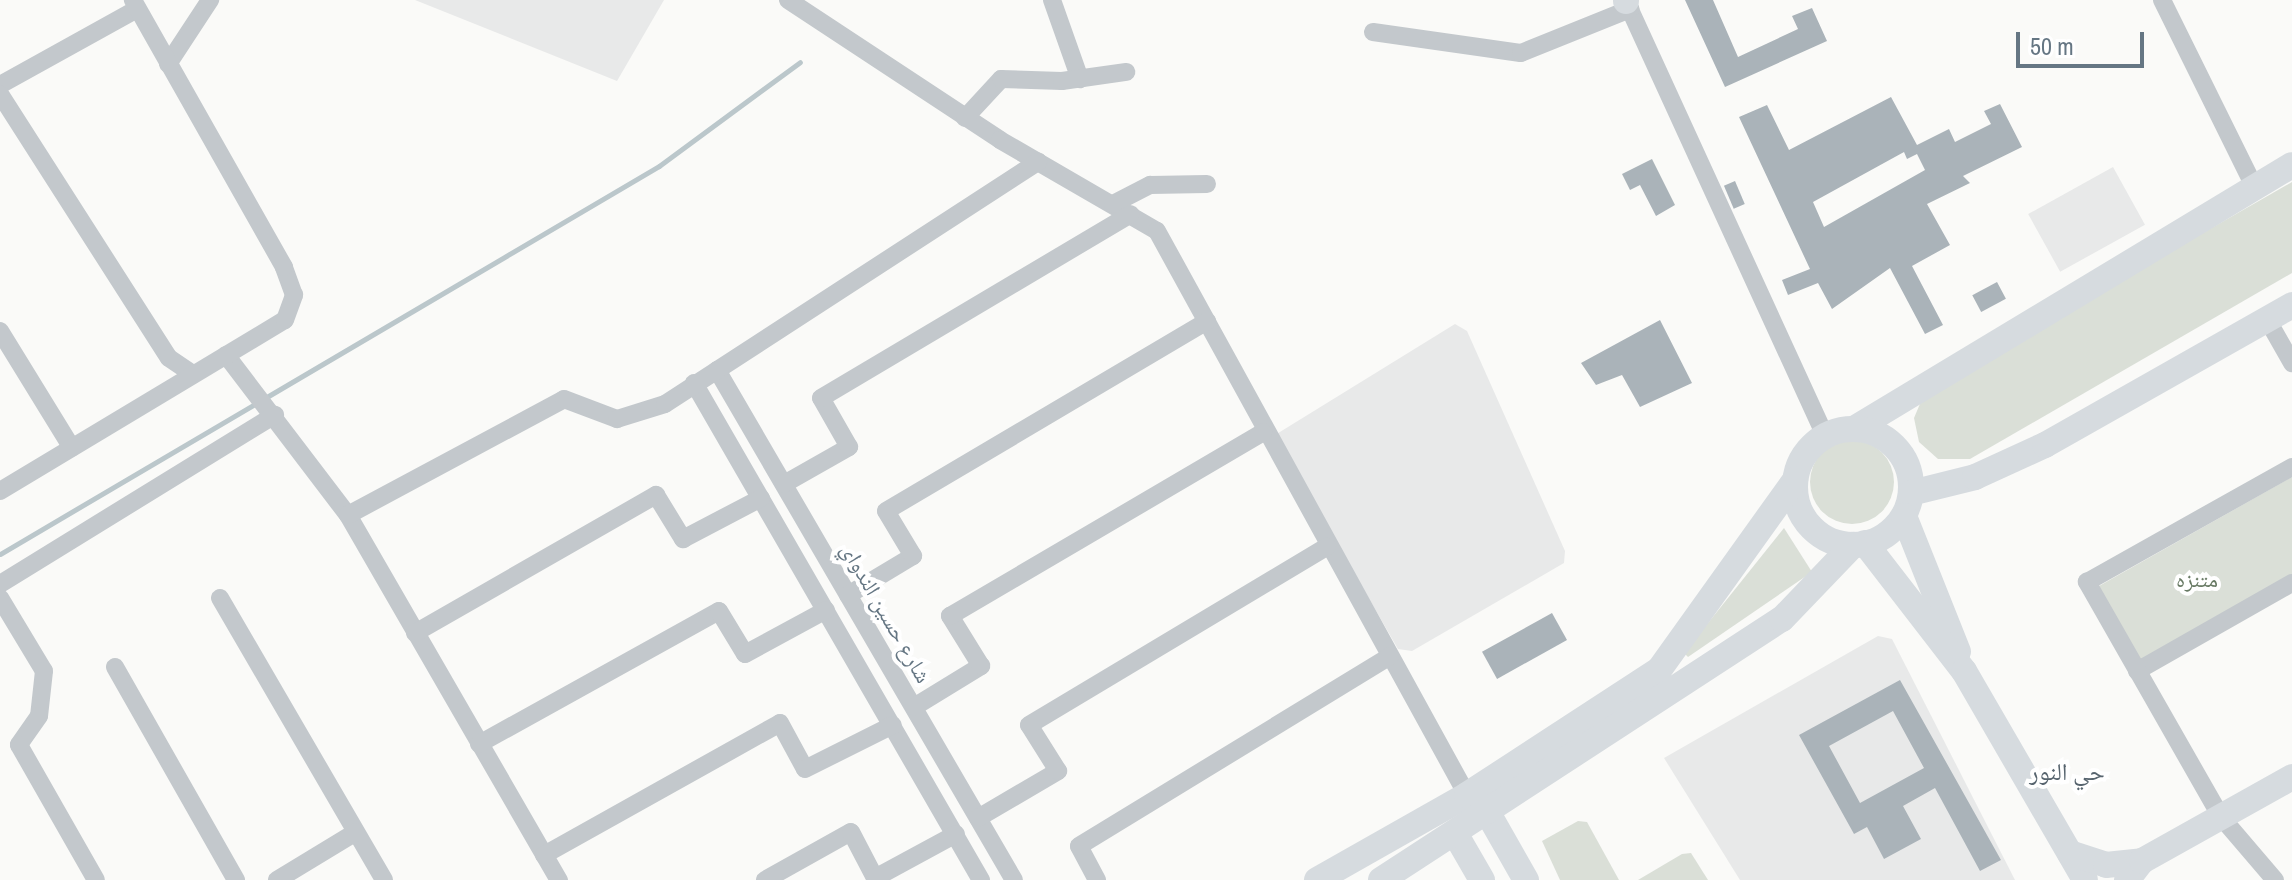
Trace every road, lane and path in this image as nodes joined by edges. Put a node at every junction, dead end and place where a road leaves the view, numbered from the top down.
1 (210, 0) edge
2 (788, 0) edge
3 (1052, 0) edge
4 (2162, 0) edge
5 (1627, 3) edge
6 (135, 4) edge
7 (1373, 32) dead end
8 (168, 64) junction
9 (1126, 72) dead end
10 (1080, 79) junction
11 (0, 85) edge
12 (0, 94) edge
13 (965, 118) junction
14 (1038, 162) junction
15 (2292, 165) edge
16 (1207, 184) dead end
17 (2254, 186) junction
18 (1113, 204) junction
19 (1131, 214) junction
20 (2292, 305) edge
21 (2267, 319) junction
22 (1207, 321) junction
23 (0, 331) edge
24 (231, 361) junction
25 (2292, 363) edge
26 (717, 370) junction
27 (193, 374) junction
28 (694, 383) junction
29 (269, 408) junction
30 (1854, 429) junction
31 (1263, 432) junction
32 (1825, 436) junction
33 (72, 448) junction
34 (2292, 467) edge
35 (1795, 480) junction
36 (784, 484) junction
37 (0, 491) edge
38 (761, 498) junction
39 (1908, 504) junction
40 (348, 515) junction
41 (1859, 544) junction
42 (1327, 547) junction
43 (2292, 583) edge
44 (0, 584) edge
45 (848, 595) junction
46 (0, 598) edge
47 (220, 598) dead end
48 (826, 610) junction
49 (415, 633) junction
50 (1390, 656) junction
51 (115, 667) dead end
52 (1964, 671) junction
53 (2137, 671) junction
54 (914, 707) junction
55 (893, 725) junction
56 (479, 744) junction
57 (2292, 777) edge
58 (1467, 795) junction
59 (1489, 815) junction
60 (2221, 817) junction
61 (978, 818) junction
62 (356, 832) junction
63 (956, 834) junction
64 (1456, 835) junction
65 (2070, 853) junction
66 (544, 855) junction
67 (2134, 871) edge
68 (96, 880) edge
69 (236, 880) edge
70 (277, 880) edge
71 (384, 880) edge
72 (559, 880) edge
73 (765, 880) edge
74 (981, 880) edge
75 (1014, 880) edge
76 (1097, 880) edge
77 (1317, 880) edge
78 (1381, 880) edge
79 (1482, 880) edge
80 (1526, 880) edge
81 (2085, 880) edge
82 (2275, 880) edge

1 - 8 street
2 - 13 street
3 - 10 street
4 - 17 street
5 - 7 street
5 - 32 street
6 - 8 street
6 - 11 street
8 - 24 street
9 - 10 street
10 - 13 street
12 - 27 street
13 - 14 street
14 - 18 street
14 - 26 street
15 - 17 main road
16 - 18 street
17 - 30 main road
18 - 19 street
19 - 22 street
19 - 36 street
20 - 21 main road
21 - 25 street
21 - 39 main road
22 - 31 street
22 - 45 street
23 - 33 street
24 - 27 street
24 - 29 street
26 - 28 street
26 - 36 street, شارع حسين الندواي
27 - 33 street
28 - 38 street
28 - 40 street
29 - 40 street
29 - 44 street
30 - 32 main road
30 - 39 main road
31 - 42 street
31 - 54 street
32 - 35 main road
33 - 37 street
34 - 53 street
35 - 41 main road
35 - 58 main road
36 - 45 street, شارع حسين الندواي
38 - 48 street
38 - 49 street
39 - 41 main road
39 - 52 main road
40 - 49 street
41 - 52 main road
41 - 59 main road
42 - 50 street
42 - 61 street
43 - 53 street
45 - 54 street, شارع حسين الندواي
46 - 68 street
47 - 62 street
48 - 55 street
48 - 56 street
49 - 56 street
50 - 58 street
50 - 76 street
51 - 69 street
52 - 65 main road
53 - 60 street
54 - 61 street, شارع حسين الندواي
55 - 63 street
55 - 66 street
56 - 66 street
57 - 60 main road
58 - 77 main road
59 - 64 main road
59 - 80 main road
60 - 67 main road
60 - 82 street
61 - 75 street, شارع حسين الندواي
62 - 70 street
62 - 71 street
63 - 73 street
63 - 74 street
64 - 78 main road
64 - 79 main road
65 - 67 main road
65 - 81 main road
66 - 72 street

